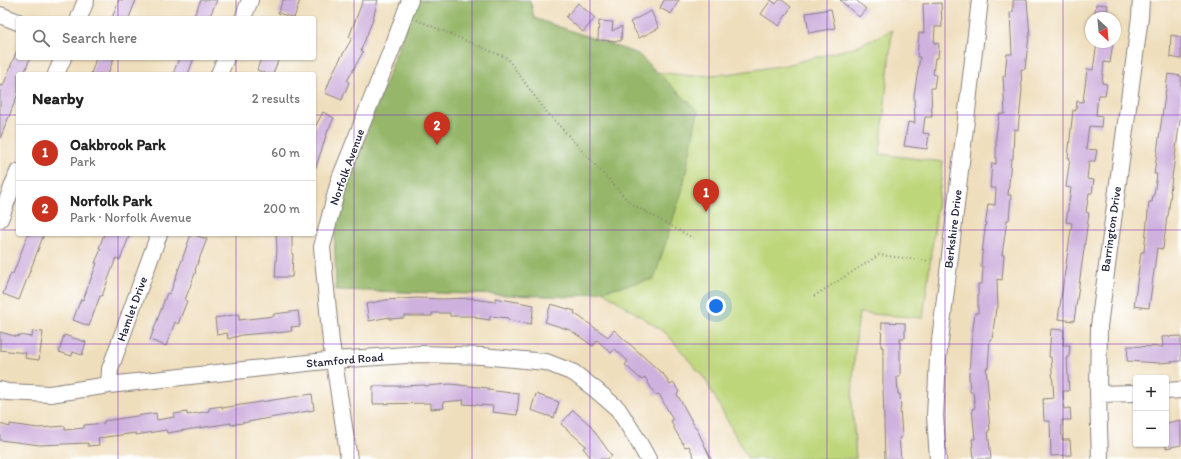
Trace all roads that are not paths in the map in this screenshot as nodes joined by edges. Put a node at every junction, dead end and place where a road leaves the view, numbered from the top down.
1 (86, 0) edge
2 (250, 0) edge
3 (410, 0) edge
4 (980, 0) edge
5 (1141, 0) edge
6 (0, 15) edge
7 (80, 16) edge
8 (244, 16) edge
9 (16, 21) edge
10 (61, 60) edge
11 (225, 60) edge
12 (57, 72) edge
13 (220, 72) edge
14 (16, 176) edge
15 (2, 208) edge
16 (158, 236) edge
17 (334, 360) junction
18 (109, 385) junction
19 (0, 390) edge
20 (1181, 390) edge
21 (1169, 391) edge
22 (1133, 393) edge
23 (1098, 394) junction
24 (349, 459) edge
25 (648, 459) edge
26 (938, 459) edge
27 (1100, 459) edge

1 - 7 street
2 - 8 street
3 - 17 street, Norfolk Avenue
4 - 26 street, Berkshire Drive
5 - 23 street, Barrington Drive
6 - 9 street
10 - 12 street
11 - 13 street
14 - 15 street
16 - 18 street, Hamlet Drive
17 - 18 street, Stamford Road
17 - 24 street, Norfolk Avenue
17 - 25 street, Stamford Road
18 - 19 street, Stamford Road
20 - 21 street
22 - 23 street
23 - 27 street, Barrington Drive

